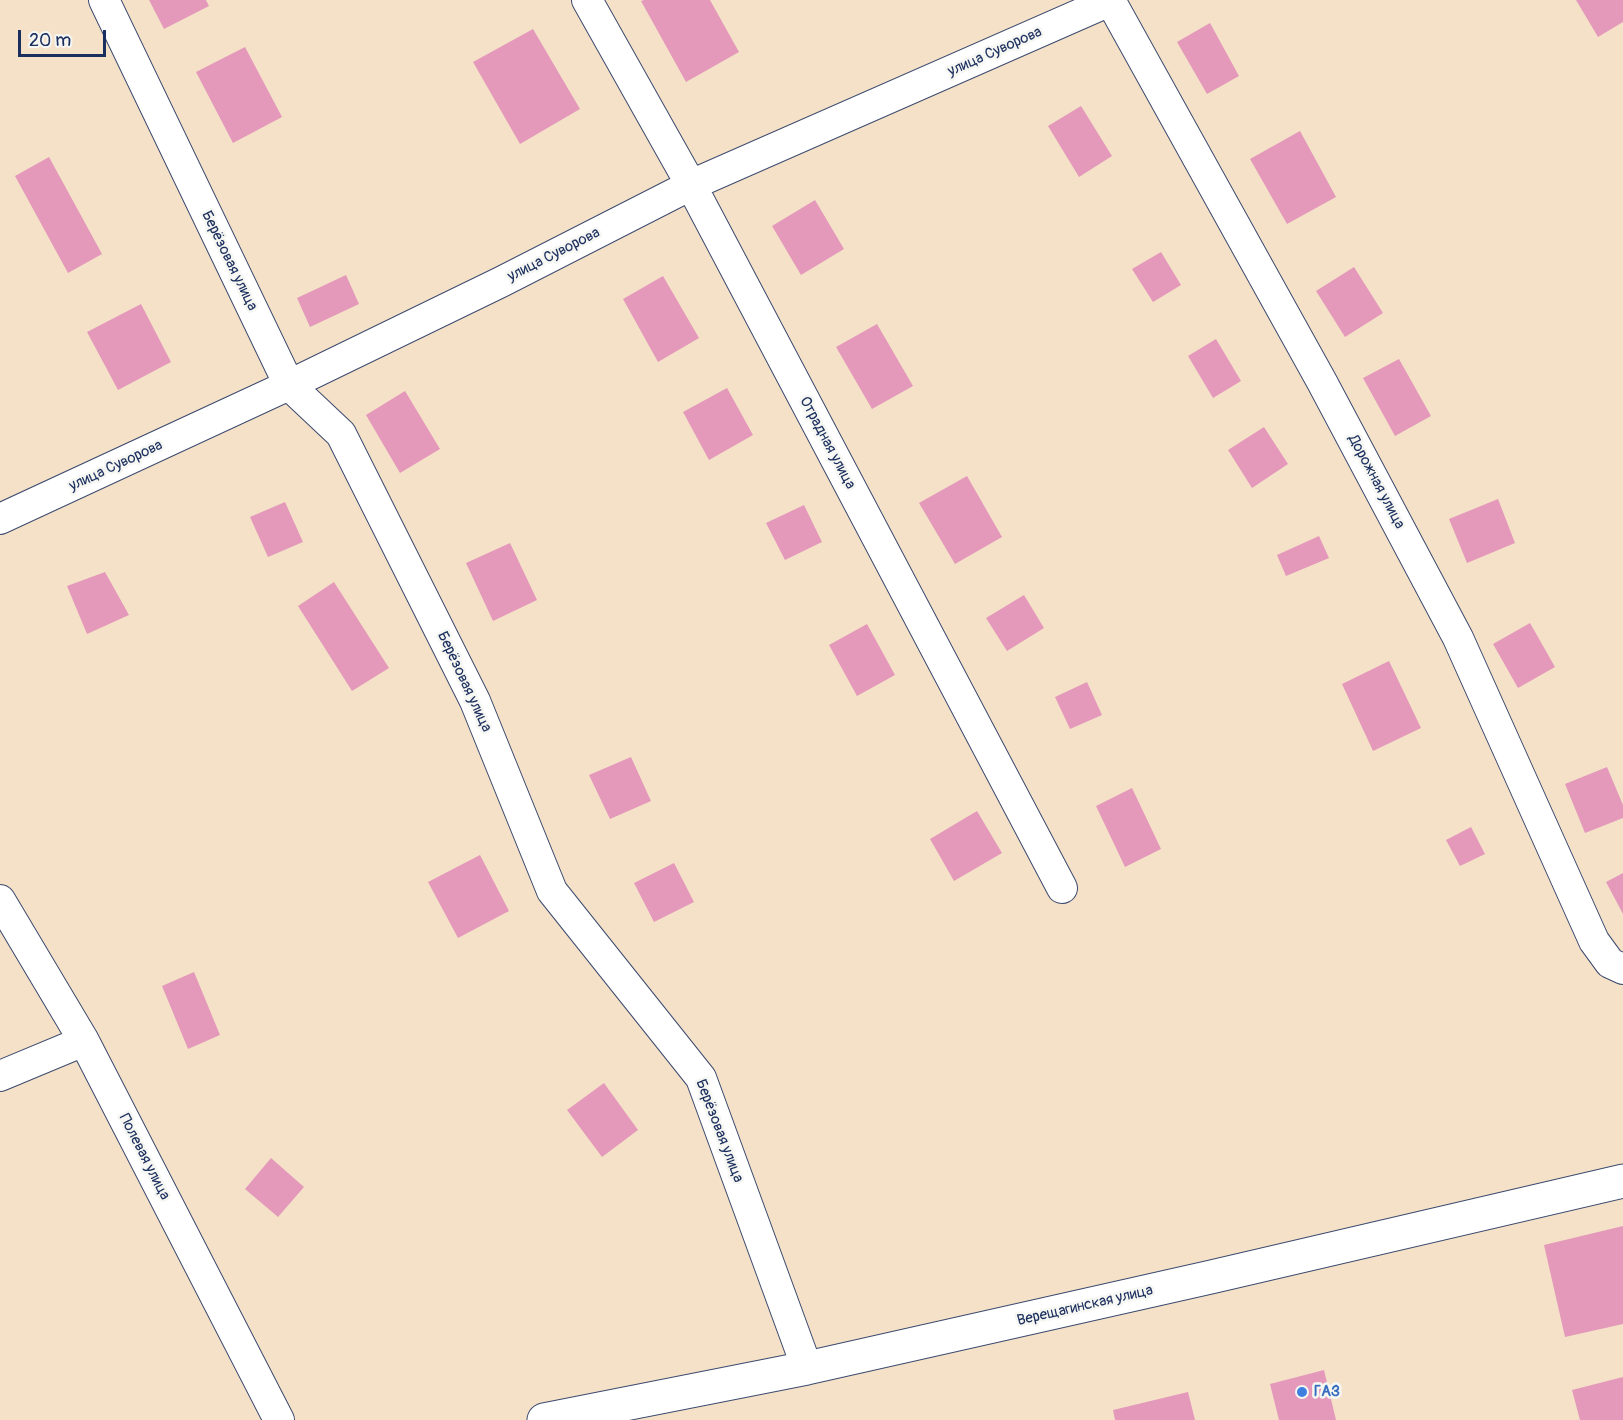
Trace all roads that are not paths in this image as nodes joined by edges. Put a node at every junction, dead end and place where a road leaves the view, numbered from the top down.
1 (104, 0) edge
2 (587, 0) edge
3 (1111, 0) edge
4 (691, 185) junction
5 (289, 385) junction
6 (0, 519) edge
7 (1062, 888) dead end
8 (0, 900) edge
9 (1623, 969) edge
10 (84, 1041) junction
11 (0, 1076) edge
12 (1623, 1181) edge
13 (807, 1368) junction
14 (279, 1420) edge
15 (544, 1420) edge

1 - 5 street, Берёзовая улица
2 - 4 street, Отрадная улица
3 - 4 street, улица Суворова
3 - 9 street, Дорожная улица
4 - 5 street, улица Суворова
4 - 7 street, Отрадная улица
5 - 6 street, улица Суворова
5 - 13 street, Берёзовая улица
8 - 10 street, Полевая улица
10 - 11 street
10 - 14 street, Полевая улица
12 - 13 main road, Верещагинская улица
13 - 15 main road, Верещагинская улица

